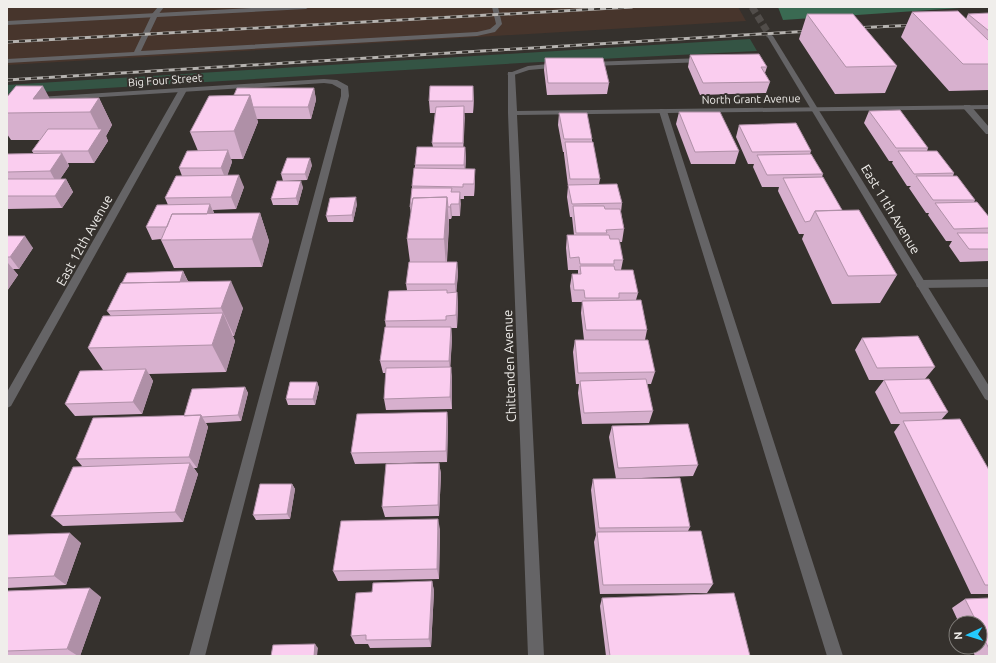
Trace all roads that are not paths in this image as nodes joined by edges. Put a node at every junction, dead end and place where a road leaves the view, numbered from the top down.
1 (161, 7) edge
2 (306, 7) edge
3 (495, 7) edge
4 (155, 14) junction
5 (7, 23) edge
6 (770, 36) tunnel mouth
7 (136, 54) junction
8 (710, 60) edge
9 (7, 61) edge
10 (584, 64) edge
11 (568, 65) edge
12 (184, 90) junction
13 (11, 100) edge
14 (967, 107) junction
15 (989, 107) edge
16 (814, 109) junction
17 (7, 110) edge
18 (663, 111) junction
19 (512, 113) junction
20 (989, 132) edge
21 (989, 283) edge
22 (921, 284) junction
23 (989, 396) edge
24 (7, 404) edge
25 (197, 656) edge
26 (536, 656) edge
27 (835, 656) edge

1 - 4 street
2 - 4 street
3 - 7 street
4 - 5 street
4 - 7 street
6 - 16 street, East 11th Avenue
7 - 9 street
8 - 10 street
11 - 19 street, Chittenden Avenue
12 - 13 street, Big Four Street
12 - 24 street, East 12th Avenue
12 - 25 street, Big Four Street
13 - 17 street
14 - 15 street, North Grant Avenue
14 - 16 street, North Grant Avenue
14 - 20 street
16 - 18 street, North Grant Avenue
16 - 22 street, East 11th Avenue
18 - 19 street, North Grant Avenue
18 - 27 street
19 - 26 street, Chittenden Avenue
21 - 22 street
22 - 23 street, East 11th Avenue

